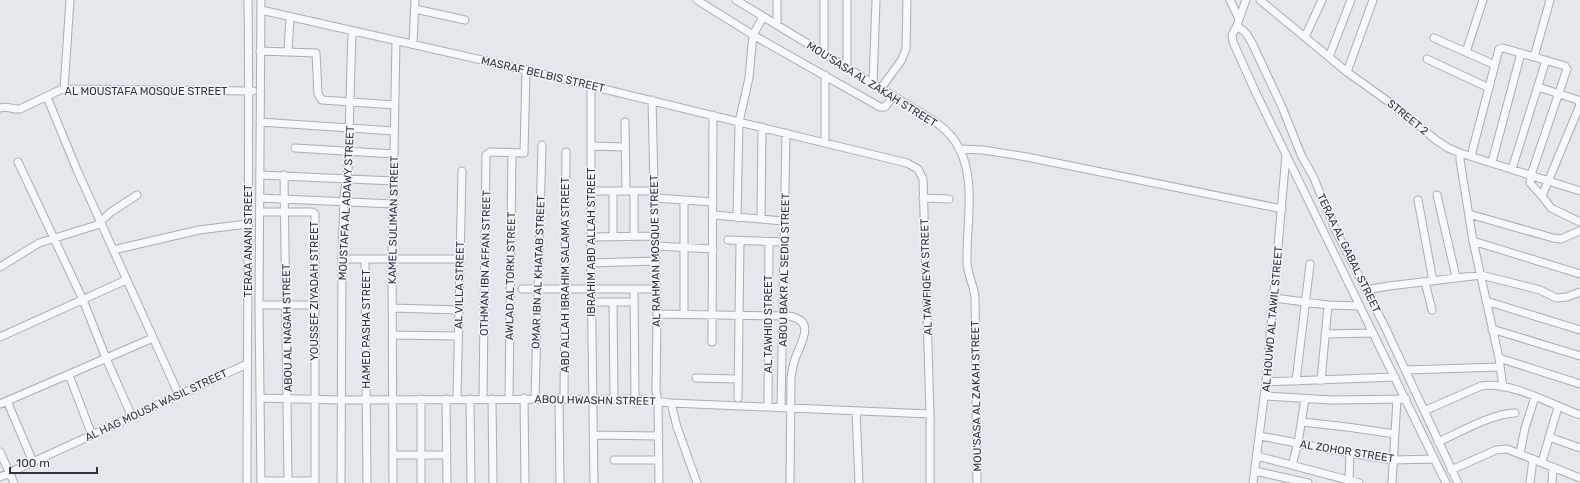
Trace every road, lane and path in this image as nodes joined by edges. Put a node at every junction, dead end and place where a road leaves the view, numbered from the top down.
1 (70, 0) edge
2 (248, 0) edge
3 (261, 0) edge
4 (415, 0) edge
5 (696, 0) edge
6 (736, 0) edge
7 (777, 0) edge
8 (824, 0) edge
9 (847, 0) edge
10 (876, 0) edge
11 (907, 0) edge
12 (1230, 0) edge
13 (1246, 0) edge
14 (1260, 0) edge
15 (1322, 0) edge
16 (1351, 0) edge
17 (1373, 0) edge
18 (1484, 0) edge
19 (1550, 0) edge
20 (415, 9) junction
21 (261, 10) junction
22 (290, 17) junction
23 (763, 17) junction
24 (465, 20) dead end
25 (1238, 22) junction
26 (777, 25) junction
27 (352, 31) junction
28 (752, 35) junction
29 (1305, 37) junction
30 (1434, 38) dead end
31 (396, 41) junction
32 (413, 44) junction
33 (260, 51) junction
34 (288, 52) junction
35 (1466, 52) junction
36 (1521, 53) junction
37 (824, 54) junction
38 (1329, 57) junction
39 (1534, 57) junction
40 (1427, 59) dead end
41 (1546, 60) junction
42 (1495, 65) junction
43 (847, 66) junction
44 (526, 70) junction
45 (1347, 72) junction
46 (825, 75) junction
47 (873, 83) junction
48 (591, 86) junction
49 (1538, 86) junction
50 (881, 88) junction
51 (1489, 88) junction
52 (64, 89) junction
53 (250, 91) junction
54 (259, 91) junction
55 (1558, 93) junction
56 (892, 95) junction
57 (47, 97) junction
58 (652, 100) junction
59 (350, 103) junction
60 (395, 105) junction
61 (0, 108) edge
62 (713, 115) junction
63 (260, 122) junction
64 (625, 122) dead end
65 (739, 122) junction
66 (762, 127) junction
67 (350, 128) junction
68 (394, 131) junction
69 (786, 133) junction
70 (825, 143) junction
71 (542, 145) dead end
72 (591, 146) junction
73 (625, 147) junction
74 (295, 148) dead end
75 (959, 149) junction
76 (349, 152) junction
77 (566, 152) dead end
78 (512, 153) junction
79 (1460, 153) junction
80 (394, 154) junction
81 (1286, 155) junction
82 (1471, 156) junction
83 (18, 162) dead end
84 (1492, 162) junction
85 (1512, 169) junction
86 (462, 171) dead end
87 (260, 175) junction
88 (284, 175) junction
89 (1531, 175) junction
90 (347, 179) junction
91 (1549, 181) junction
92 (394, 182) junction
93 (591, 191) junction
94 (613, 191) junction
95 (630, 191) junction
96 (654, 191) junction
97 (1580, 191) edge
98 (137, 195) dead end
99 (1437, 195) dead end
100 (1542, 196) junction
101 (260, 198) junction
102 (654, 198) junction
103 (923, 198) junction
104 (285, 199) junction
105 (949, 199) dead end
106 (684, 200) junction
107 (1418, 200) dead end
108 (344, 201) junction
109 (713, 202) junction
110 (394, 204) junction
111 (1282, 209) junction
112 (260, 212) junction
113 (285, 212) junction
114 (1469, 214) junction
115 (713, 215) junction
116 (737, 218) junction
117 (761, 219) junction
118 (1572, 219) junction
119 (784, 221) junction
120 (1580, 222) edge
121 (101, 223) junction
122 (247, 224) junction
123 (1579, 232) edge
124 (634, 236) junction
125 (656, 236) junction
126 (591, 237) junction
127 (613, 237) junction
128 (55, 239) junction
129 (728, 240) dead end
130 (740, 241) junction
131 (1473, 241) junction
132 (769, 242) junction
133 (784, 242) junction
134 (656, 246) junction
135 (684, 247) junction
136 (713, 249) junction
137 (113, 250) junction
138 (342, 259) junction
139 (365, 259) junction
140 (392, 259) junction
141 (460, 259) junction
142 (656, 262) junction
143 (591, 263) junction
144 (1310, 264) dead end
145 (0, 267) edge
146 (1580, 274) edge
147 (1481, 275) junction
148 (1456, 277) junction
149 (126, 280) junction
150 (1433, 281) junction
151 (1425, 282) junction
152 (522, 289) dead end
153 (538, 289) junction
154 (565, 289) junction
155 (591, 289) junction
156 (634, 289) junction
157 (657, 289) junction
158 (1368, 291) junction
159 (1580, 292) edge
160 (1274, 298) junction
161 (83, 300) junction
162 (1486, 301) junction
163 (591, 302) junction
164 (613, 302) junction
165 (634, 302) junction
166 (1306, 302) junction
167 (259, 305) junction
168 (286, 305) junction
169 (314, 305) junction
170 (1328, 305) junction
171 (1360, 306) junction
172 (392, 308) junction
173 (459, 310) junction
174 (1432, 310) dead end
175 (657, 314) junction
176 (684, 314) junction
177 (712, 315) junction
178 (739, 315) junction
179 (768, 316) junction
180 (783, 316) junction
181 (1492, 329) junction
182 (1580, 330) edge
183 (1325, 334) junction
184 (1374, 334) junction
185 (392, 335) junction
186 (458, 336) junction
187 (0, 337) edge
188 (153, 338) junction
189 (712, 342) dead end
190 (1580, 356) edge
191 (106, 358) junction
192 (1499, 358) junction
193 (247, 364) junction
194 (1500, 367) junction
195 (69, 375) junction
196 (1402, 376) junction
197 (696, 378) dead end
198 (738, 378) junction
199 (1296, 381) junction
200 (1321, 381) junction
201 (1266, 382) junction
202 (1580, 384) edge
203 (1504, 387) junction
204 (179, 395) junction
205 (1265, 396) junction
206 (1535, 397) junction
207 (260, 398) junction
208 (509, 398) junction
209 (524, 398) junction
210 (535, 398) junction
211 (561, 398) junction
212 (593, 398) junction
213 (614, 398) junction
214 (738, 398) dead end
215 (288, 399) junction
216 (366, 399) junction
217 (393, 399) junction
218 (446, 399) junction
219 (457, 399) junction
220 (470, 399) junction
221 (483, 399) junction
222 (492, 399) junction
223 (635, 399) junction
224 (1305, 399) junction
225 (1397, 399) junction
226 (1406, 399) junction
227 (314, 400) junction
228 (341, 400) junction
229 (421, 400) junction
230 (7, 401) junction
231 (658, 401) junction
232 (671, 403) junction
233 (0, 404) edge
234 (768, 407) junction
235 (1558, 407) junction
236 (781, 408) junction
237 (790, 408) junction
238 (856, 411) junction
239 (1424, 411) junction
240 (1515, 413) dead end
241 (930, 414) junction
242 (1580, 416) edge
243 (132, 417) junction
244 (1302, 422) junction
245 (1395, 434) junction
246 (92, 435) junction
247 (593, 435) junction
248 (659, 436) junction
249 (1260, 436) junction
250 (1549, 437) junction
251 (1438, 442) junction
252 (1298, 443) junction
253 (1580, 448) edge
254 (0, 452) edge
255 (1350, 453) junction
256 (1520, 453) junction
257 (393, 455) junction
258 (421, 455) junction
259 (447, 455) junction
260 (1257, 456) junction
261 (1434, 459) junction
262 (1533, 459) junction
263 (614, 460) dead end
264 (659, 460) junction
265 (1393, 460) junction
266 (33, 462) junction
267 (1542, 462) junction
268 (1292, 465) junction
269 (1553, 467) junction
270 (1451, 470) junction
271 (1255, 471) junction
272 (9, 473) junction
273 (0, 477) edge
274 (1576, 479) edge
275 (1349, 480) junction
276 (288, 481) junction
277 (1392, 481) edge
278 (261, 482) edge
279 (315, 482) edge
280 (14, 483) edge
281 (247, 483) edge
282 (341, 483) edge
283 (367, 483) edge
284 (393, 483) edge
285 (421, 483) edge
286 (447, 483) edge
287 (471, 483) edge
288 (493, 483) edge
289 (525, 483) edge
290 (560, 483) edge
291 (594, 483) edge
292 (659, 483) edge
293 (697, 483) edge
294 (790, 483) edge
295 (859, 483) edge
296 (930, 483) edge
297 (977, 483) edge
298 (1253, 483) edge
299 (1308, 483) edge
300 (1359, 483) edge
301 (1400, 483) edge
302 (1446, 483) edge
303 (1458, 483) edge
304 (1530, 483) edge
305 (1552, 483) edge

1 - 52 street
2 - 53 street, TERAA ANANI STREET
3 - 21 street, TERAA ANANI STREET
4 - 20 street
5 - 28 street
6 - 23 street, MOU'SASA AL ZAKAH STREET
7 - 26 street
8 - 37 street
9 - 43 street
10 - 47 street
11 - 50 street
12 - 25 street, TERAA AL GABAL STREET
13 - 25 street
14 - 29 street, STREET 2
15 - 29 street
16 - 38 street
17 - 45 street
18 - 35 street
19 - 39 street
20 - 24 street
20 - 32 street
21 - 22 street, MASRAF BELBIS STREET
21 - 33 street, TERAA ANANI STREET
22 - 27 street, MASRAF BELBIS STREET
22 - 34 street
23 - 26 street, MOU'SASA AL ZAKAH STREET
23 - 28 street
25 - 81 street, TERAA AL GABAL STREET
25 - 158 street, TERAA AL GABAL STREET
26 - 37 street, MOU'SASA AL ZAKAH STREET
27 - 31 street, MASRAF BELBIS STREET
27 - 59 street, MOUSTAFA AL ADAWY STREET
28 - 46 street
28 - 65 street
29 - 38 street, STREET 2
30 - 35 street
31 - 32 street, MASRAF BELBIS STREET
31 - 60 street, KAMEL SULIMAN STREET
32 - 44 street, MASRAF BELBIS STREET
33 - 34 street
33 - 54 street, TERAA ANANI STREET
34 - 59 street
35 - 42 street
36 - 39 street
36 - 42 street
36 - 84 street
37 - 43 street, MOU'SASA AL ZAKAH STREET
38 - 45 street, STREET 2
39 - 41 street
40 - 51 street
41 - 49 street
41 - 55 street
42 - 51 street
43 - 47 street, MOU'SASA AL ZAKAH STREET
44 - 48 street, MASRAF BELBIS STREET
44 - 78 street
45 - 79 street, STREET 2
46 - 56 street
46 - 70 street
47 - 50 street, MOU'SASA AL ZAKAH STREET
48 - 58 street, MASRAF BELBIS STREET
48 - 72 street, IBRAHIM ABD ALLAH STREET
49 - 55 street
49 - 85 street
50 - 56 street, MOU'SASA AL ZAKAH STREET
51 - 82 street
52 - 53 street, AL MOUSTAFA MOSQUE STREET
52 - 57 street, AL MOUSTAFA MOSQUE STREET
53 - 54 street, AL MOUSTAFA MOSQUE STREET
53 - 122 street, TERAA ANANI STREET
54 - 63 street, TERAA ANANI STREET
55 - 89 street
55 - 91 street
56 - 75 street, MOU'SASA AL ZAKAH STREET
57 - 61 street, AL MOUSTAFA MOSQUE STREET
57 - 121 street
58 - 62 street, MASRAF BELBIS STREET
58 - 96 street, AL RAHMAN MOSQUE STREET
59 - 60 street
59 - 67 street, MOUSTAFA AL ADAWY STREET
60 - 68 street, KAMEL SULIMAN STREET
62 - 65 street, MASRAF BELBIS STREET
62 - 109 street
63 - 67 street
63 - 87 street, TERAA ANANI STREET
64 - 73 street
65 - 66 street, MASRAF BELBIS STREET
65 - 116 street
66 - 69 street, MASRAF BELBIS STREET
66 - 117 street
67 - 68 street
67 - 76 street, MOUSTAFA AL ADAWY STREET
68 - 80 street, KAMEL SULIMAN STREET
69 - 70 street, MASRAF BELBIS STREET
69 - 119 street, ABOU BAKR AL SEDIQ STREET
70 - 103 street, AL TAWFIQEYA STREET
71 - 153 street, OMAR IBN AL KHATAB STREET
72 - 73 street
72 - 93 street, IBRAHIM ABD ALLAH STREET
73 - 95 street
74 - 76 street
75 - 111 street
75 - 297 street, MOU'SASA AL ZAKAH STREET
76 - 80 street
76 - 90 street, MOUSTAFA AL ADAWY STREET
77 - 154 street, ABD ALLAH IBRAHIM SALAMA STREET
78 - 208 street, AWLAD AL TORKI STREET
78 - 221 street, OTHMAN IBN AFFAN STREET
79 - 82 street, STREET 2
79 - 114 street
80 - 92 street, KAMEL SULIMAN STREET
81 - 111 street, AL HOUWD AL TAWIL STREET
81 - 171 street, TERAA AL GABAL STREET
82 - 84 street, STREET 2
83 - 128 street
84 - 85 street, STREET 2
85 - 89 street, STREET 2
86 - 141 street, AL VILLA STREET
87 - 88 street
87 - 101 street, TERAA ANANI STREET
88 - 90 street
88 - 104 street, ABOU AL NAGAH STREET
89 - 91 street, STREET 2
89 - 100 street
90 - 92 street
90 - 108 street, MOUSTAFA AL ADAWY STREET
91 - 97 street, STREET 2
91 - 100 street
92 - 110 street, KAMEL SULIMAN STREET
93 - 94 street
93 - 126 street, IBRAHIM ABD ALLAH STREET
94 - 95 street
94 - 127 street
95 - 96 street
95 - 124 street
96 - 102 street, AL RAHMAN MOSQUE STREET
98 - 121 street
99 - 148 street
100 - 118 street
101 - 104 street
101 - 112 street, TERAA ANANI STREET
102 - 106 street
102 - 125 street, AL RAHMAN MOSQUE STREET
103 - 105 street
103 - 241 street, AL TAWFIQEYA STREET
104 - 108 street
104 - 113 street, ABOU AL NAGAH STREET
106 - 109 street
106 - 135 street
107 - 150 street
108 - 110 street
108 - 138 street, MOUSTAFA AL ADAWY STREET
109 - 115 street
110 - 140 street, KAMEL SULIMAN STREET
111 - 160 street, AL HOUWD AL TAWIL STREET
112 - 113 street, YOUSSEF ZIYADAH STREET
112 - 167 street, TERAA ANANI STREET
113 - 168 street, ABOU AL NAGAH STREET
113 - 169 street, YOUSSEF ZIYADAH STREET
114 - 123 street
114 - 131 street
115 - 116 street
115 - 136 street
116 - 117 street
117 - 119 street
118 - 120 street
118 - 123 street
119 - 133 street, ABOU BAKR AL SEDIQ STREET
121 - 128 street
121 - 137 street
122 - 137 street
122 - 193 street, TERAA ANANI STREET
124 - 125 street
124 - 127 street
125 - 134 street, AL RAHMAN MOSQUE STREET
126 - 127 street
126 - 143 street, IBRAHIM ABD ALLAH STREET
128 - 145 street
128 - 161 street
129 - 130 street
130 - 132 street
130 - 178 street
131 - 146 street
131 - 147 street
132 - 133 street
132 - 179 street, AL TAWHID STREET
133 - 180 street, ABOU BAKR AL SEDIQ STREET
134 - 135 street
134 - 142 street, AL RAHMAN MOSQUE STREET
135 - 136 street
135 - 176 street
136 - 177 street
137 - 149 street
138 - 139 street
138 - 228 street, MOUSTAFA AL ADAWY STREET
139 - 140 street
139 - 216 street, HAMED PASHA STREET
140 - 141 street
140 - 172 street, KAMEL SULIMAN STREET
141 - 173 street, AL VILLA STREET
142 - 143 street
142 - 157 street, AL RAHMAN MOSQUE STREET
143 - 155 street, IBRAHIM ABD ALLAH STREET
144 - 166 street
147 - 148 street
147 - 159 street
147 - 162 street
148 - 150 street
149 - 161 street
149 - 188 street
150 - 151 street
151 - 158 street
151 - 174 street
152 - 153 street
153 - 154 street
153 - 210 street, OMAR IBN AL KHATAB STREET
154 - 155 street
154 - 211 street, ABD ALLAH IBRAHIM SALAMA STREET
155 - 156 street
155 - 163 street, IBRAHIM ABD ALLAH STREET
156 - 157 street
156 - 165 street
157 - 175 street, AL RAHMAN MOSQUE STREET
158 - 196 street, TERAA AL GABAL STREET
160 - 166 street
160 - 201 street, AL HOUWD AL TAWIL STREET
161 - 187 street
161 - 191 street
162 - 181 street
162 - 182 street
163 - 164 street
163 - 212 street, IBRAHIM ABD ALLAH STREET
164 - 165 street
164 - 213 street
165 - 223 street
166 - 170 street
166 - 199 street
167 - 168 street
167 - 207 street, TERAA ANANI STREET
168 - 169 street
168 - 215 street, ABOU AL NAGAH STREET
169 - 227 street, YOUSSEF ZIYADAH STREET
170 - 171 street
170 - 183 street
171 - 184 street, TERAA AL GABAL STREET
172 - 173 street
172 - 185 street, KAMEL SULIMAN STREET
173 - 186 street, AL VILLA STREET
175 - 176 street
175 - 231 street, AL RAHMAN MOSQUE STREET
176 - 177 street
177 - 178 street
177 - 189 street
178 - 179 street
178 - 198 street
179 - 180 street
179 - 234 street, AL TAWHID STREET
180 - 236 street, ABOU BAKR AL SEDIQ STREET
180 - 237 street
181 - 190 street
181 - 192 street
183 - 184 street
183 - 200 street
184 - 196 street, TERAA AL GABAL STREET
185 - 186 street
185 - 217 street, KAMEL SULIMAN STREET
186 - 219 street, AL VILLA STREET
188 - 191 street
188 - 204 street
191 - 195 street
191 - 243 street
192 - 194 street
192 - 202 street
193 - 204 street, AL HAG MOUSA WASIL STREET
193 - 281 street, TERAA ANANI STREET
194 - 196 street
194 - 203 street
195 - 230 street
195 - 246 street
196 - 200 street
196 - 226 street, TERAA AL GABAL STREET
196 - 239 street, TERAA AL GABAL STREET
197 - 198 street
198 - 214 street
199 - 200 street
199 - 201 street
201 - 205 street, AL HOUWD AL TAWIL STREET
203 - 206 street
203 - 239 street
204 - 243 street, AL HAG MOUSA WASIL STREET
205 - 224 street
205 - 249 street, AL HOUWD AL TAWIL STREET
206 - 235 street
206 - 256 street
207 - 215 street, ABOU HWASHN STREET
207 - 278 street, TERAA ANANI STREET
208 - 209 street, ABOU HWASHN STREET
208 - 222 street, ABOU HWASHN STREET
209 - 210 street, ABOU HWASHN STREET
209 - 289 street
210 - 211 street, ABOU HWASHN STREET
211 - 212 street, ABOU HWASHN STREET
211 - 290 street, ABD ALLAH IBRAHIM SALAMA STREET
212 - 213 street, ABOU HWASHN STREET
212 - 247 street, IBRAHIM ABD ALLAH STREET
213 - 223 street, ABOU HWASHN STREET
215 - 227 street, ABOU HWASHN STREET
215 - 276 street, ABOU AL NAGAH STREET
216 - 217 street, ABOU HWASHN STREET
216 - 228 street, ABOU HWASHN STREET
216 - 283 street, HAMED PASHA STREET
217 - 229 street, ABOU HWASHN STREET
217 - 257 street, KAMEL SULIMAN STREET
218 - 219 street, ABOU HWASHN STREET
218 - 229 street, ABOU HWASHN STREET
218 - 259 street
219 - 220 street, ABOU HWASHN STREET
220 - 221 street, ABOU HWASHN STREET
220 - 287 street
221 - 222 street, ABOU HWASHN STREET
222 - 288 street
223 - 231 street, ABOU HWASHN STREET
224 - 225 street
224 - 244 street
225 - 226 street
225 - 245 street
226 - 261 street, TERAA AL GABAL STREET
227 - 228 street, ABOU HWASHN STREET
227 - 279 street, YOUSSEF ZIYADAH STREET
228 - 282 street, MOUSTAFA AL ADAWY STREET
229 - 258 street
230 - 233 street
230 - 266 street
231 - 232 street, ABOU HWASHN STREET
231 - 248 street, AL RAHMAN MOSQUE STREET
232 - 234 street, ABOU HWASHN STREET
232 - 293 street
234 - 236 street, ABOU HWASHN STREET
235 - 242 street
235 - 250 street
236 - 237 street, ABOU HWASHN STREET
237 - 238 street, ABOU HWASHN STREET
237 - 294 street
238 - 241 street, ABOU HWASHN STREET
238 - 295 street
239 - 251 street, TERAA AL GABAL STREET
240 - 251 street
241 - 296 street, AL TAWFIQEYA STREET
243 - 246 street, AL HAG MOUSA WASIL STREET
244 - 245 street
244 - 252 street
245 - 265 street
246 - 266 street, AL HAG MOUSA WASIL STREET
247 - 248 street
247 - 291 street, IBRAHIM ABD ALLAH STREET
248 - 264 street, AL RAHMAN MOSQUE STREET
249 - 252 street, AL ZOHOR STREET
249 - 260 street, AL HOUWD AL TAWIL STREET
250 - 253 street
250 - 267 street
251 - 270 street, TERAA AL GABAL STREET
252 - 255 street, AL ZOHOR STREET
252 - 268 street
254 - 272 street
255 - 265 street, AL ZOHOR STREET
255 - 275 street
256 - 262 street
256 - 270 street
257 - 258 street
257 - 284 street, KAMEL SULIMAN STREET
258 - 259 street
258 - 285 street
259 - 286 street
260 - 268 street
260 - 271 street, AL HOUWD AL TAWIL STREET
261 - 265 street, AL ZOHOR STREET
261 - 302 street, TERAA AL GABAL STREET
262 - 267 street
262 - 304 street
263 - 264 street
264 - 292 street, AL RAHMAN MOSQUE STREET
265 - 277 street
266 - 272 street, AL HAG MOUSA WASIL STREET
267 - 269 street
268 - 275 street
269 - 274 street
269 - 305 street
270 - 303 street, TERAA AL GABAL STREET
271 - 298 street, AL HOUWD AL TAWIL STREET
271 - 299 street
272 - 273 street, AL HAG MOUSA WASIL STREET
272 - 280 street
275 - 300 street
276 - 278 street
276 - 279 street
277 - 301 street

